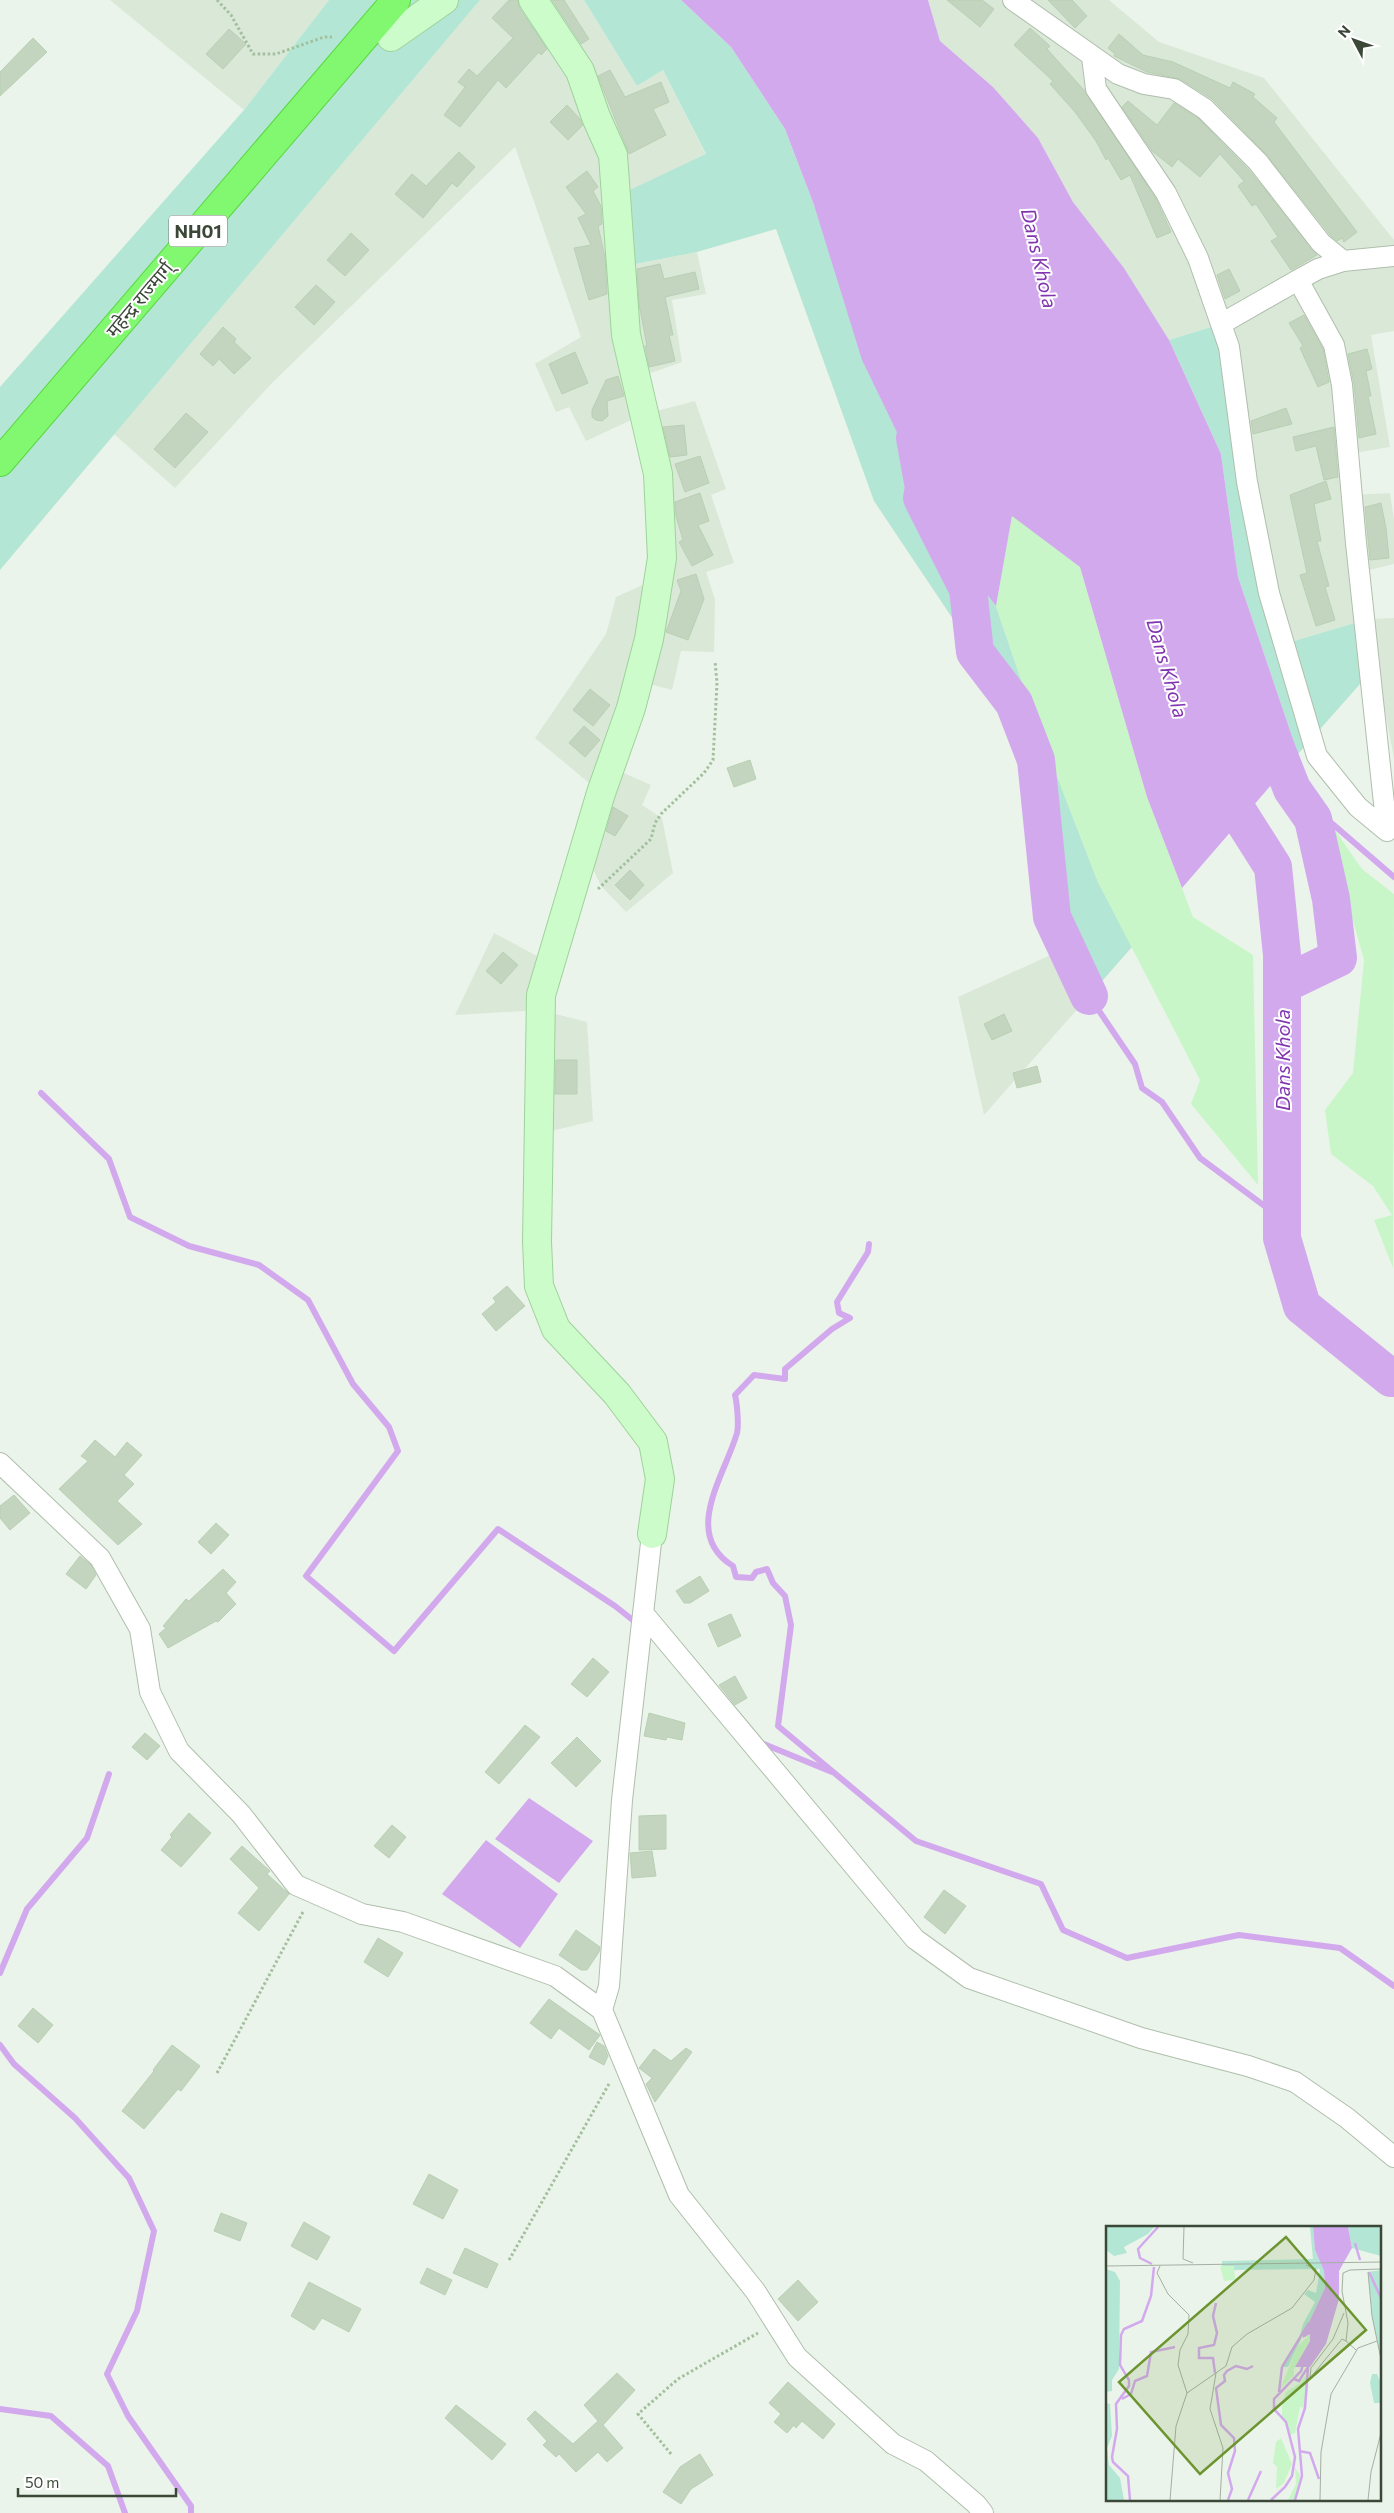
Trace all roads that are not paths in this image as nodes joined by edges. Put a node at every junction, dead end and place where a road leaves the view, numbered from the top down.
1 (396, 0) edge
2 (444, 0) edge
3 (533, 0) edge
4 (1013, 0) edge
5 (391, 37) dead end
6 (1092, 56) junction
7 (1394, 256) edge
8 (1343, 261) junction
9 (1298, 280) junction
10 (1221, 324) junction
11 (0, 462) edge
12 (0, 1463) edge
13 (652, 1534) joint
14 (643, 1613) junction
15 (602, 2010) junction
16 (1394, 2157) edge
17 (983, 2513) edge

1 - 11 highway, महेन्द्र राज्मार्ग् / NH01
2 - 5 street
3 - 13 street
4 - 6 street
6 - 8 street
6 - 10 street
7 - 8 street
8 - 9 street
9 - 10 street
9 - 10 street
12 - 15 street
13 - 14 street
14 - 15 street
14 - 16 street
15 - 17 street

